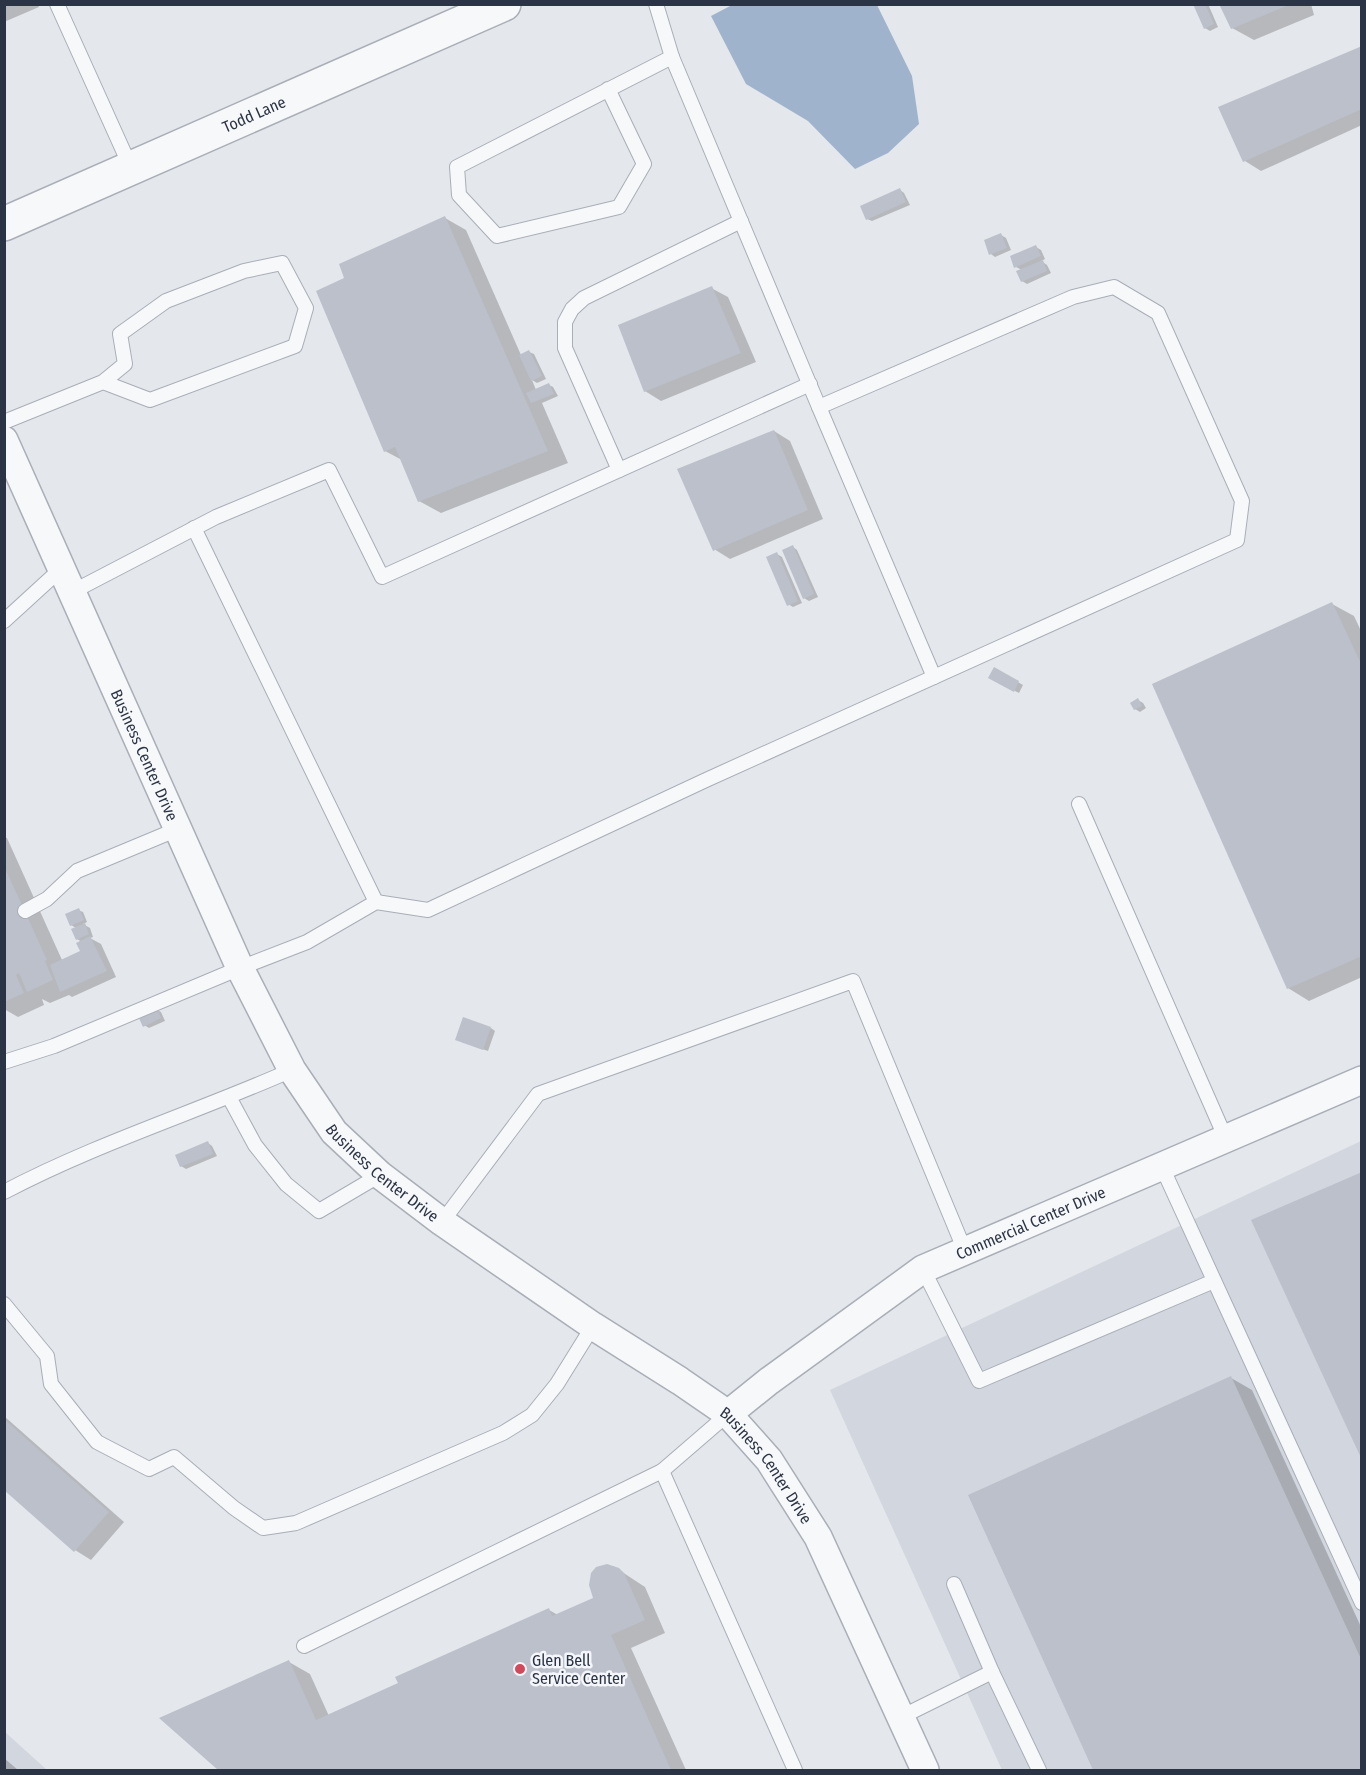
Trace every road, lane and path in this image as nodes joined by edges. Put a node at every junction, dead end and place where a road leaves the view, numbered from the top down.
1 (57, 4) edge
2 (504, 4) edge
3 (657, 4) edge
4 (672, 57) junction
5 (608, 89) junction
6 (131, 168) junction
7 (741, 221) junction
8 (4, 224) edge
9 (104, 382) junction
10 (810, 384) junction
11 (819, 408) junction
12 (4, 422) edge
13 (4, 440) edge
14 (619, 470) junction
15 (194, 528) junction
16 (67, 580) junction
17 (4, 621) edge
18 (934, 677) junction
19 (1079, 804) dead end
20 (178, 829) junction
21 (376, 902) junction
22 (25, 911) dead end
23 (240, 968) junction
24 (4, 1062) edge
25 (292, 1070) junction
26 (1362, 1080) edge
27 (229, 1097) junction
28 (1226, 1139) junction
29 (1162, 1167) junction
30 (380, 1175) junction
31 (4, 1192) edge
32 (442, 1222) junction
33 (965, 1251) junction
34 (923, 1269) junction
35 (1214, 1281) junction
36 (4, 1304) edge
37 (593, 1326) junction
38 (728, 1414) junction
39 (662, 1471) junction
40 (954, 1584) dead end
41 (1362, 1603) edge
42 (304, 1646) dead end
43 (992, 1672) junction
44 (900, 1717) junction
45 (795, 1770) edge
46 (925, 1770) edge
47 (1039, 1770) edge

1 - 6 lane
2 - 6 street, Todd Lane
3 - 4 lane
4 - 5 lane
4 - 7 lane
5 - 5 lane
6 - 8 street, Todd Lane
7 - 10 lane
7 - 14 lane
9 - 9 lane
9 - 12 lane
10 - 11 lane
10 - 14 lane
11 - 18 lane
11 - 18 lane
13 - 16 street, Business Center Drive
14 - 15 lane
15 - 16 lane
15 - 21 lane
16 - 17 lane
16 - 20 street, Business Center Drive
18 - 21 lane
19 - 28 lane
20 - 22 lane
20 - 23 street, Business Center Drive
21 - 23 lane
23 - 24 lane
23 - 25 street, Business Center Drive
25 - 27 lane
25 - 30 street, Business Center Drive
26 - 28 street, Commercial Center Drive
27 - 30 lane
27 - 31 lane
28 - 29 street, Commercial Center Drive
29 - 33 street, Commercial Center Drive
29 - 35 lane
30 - 32 street, Business Center Drive
32 - 33 lane
32 - 37 street, Business Center Drive
33 - 34 street, Commercial Center Drive
34 - 35 lane
34 - 38 street, Commercial Center Drive
35 - 41 lane
36 - 37 lane
37 - 38 street, Business Center Drive
38 - 39 lane
38 - 44 street, Business Center Drive
39 - 42 lane
39 - 45 lane
40 - 43 lane
43 - 44 lane
43 - 47 lane
44 - 46 street, Business Center Drive

